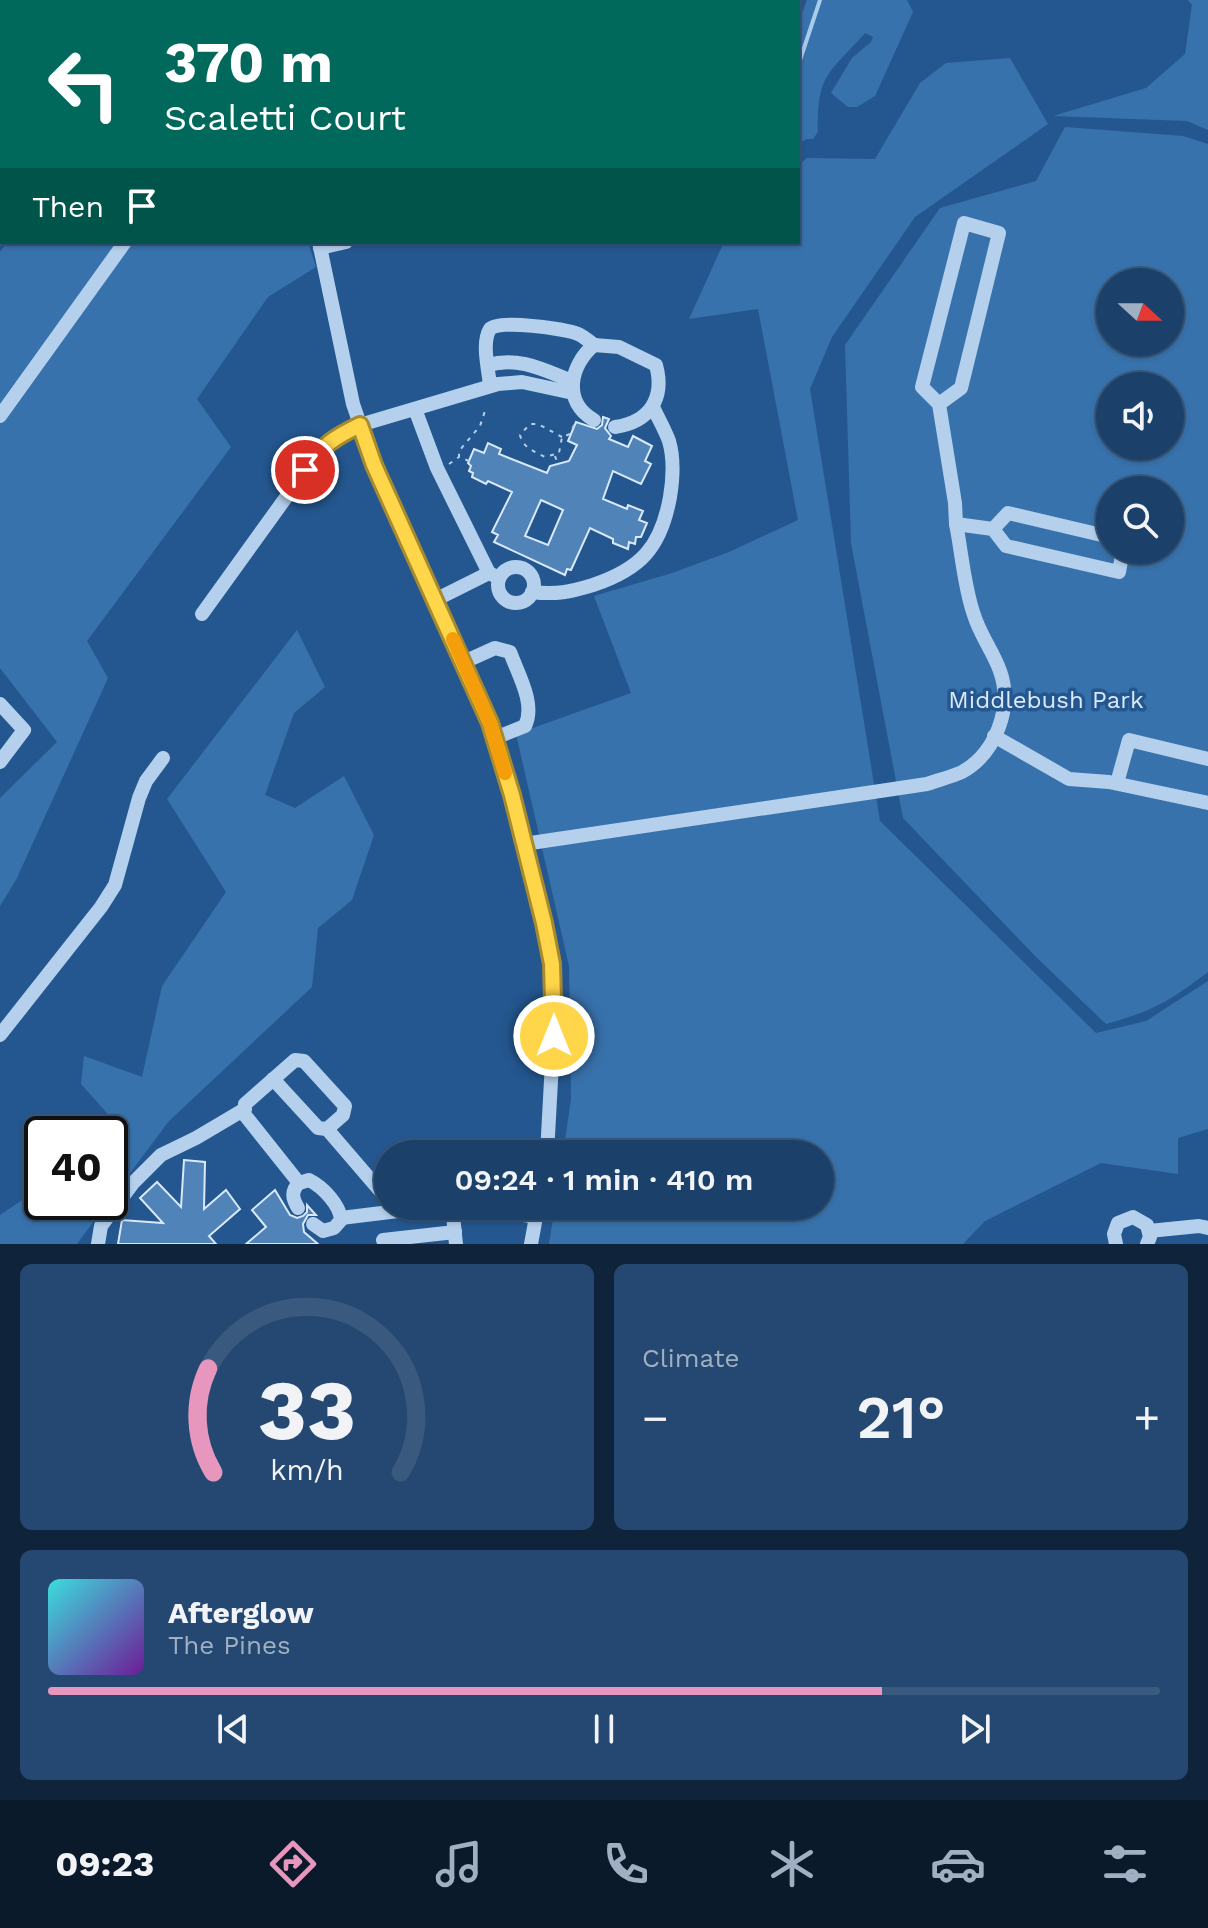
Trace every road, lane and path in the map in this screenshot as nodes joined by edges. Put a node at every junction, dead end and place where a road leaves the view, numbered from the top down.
1 (458, 0) edge
2 (471, 0) edge
3 (124, 244) edge
4 (319, 245) edge
5 (594, 345) junction
6 (488, 365) junction
7 (490, 386) junction
8 (573, 387) junction
9 (939, 404) junction
10 (653, 407) junction
11 (486, 408) dead end
12 (415, 409) junction
13 (0, 416) edge
14 (578, 418) dead end
15 (594, 420) dead end
16 (360, 425) junction
17 (615, 427) dead end
18 (562, 437) junction
19 (555, 455) junction
20 (469, 461) dead end
21 (558, 464) dead end
22 (956, 524) junction
23 (993, 529) junction
24 (1096, 534) edge
25 (1120, 564) edge
26 (494, 576) junction
27 (532, 592) junction
28 (435, 600) junction
29 (202, 614) dead end
30 (464, 662) junction
31 (0, 704) edge
32 (994, 736) junction
33 (495, 738) junction
34 (163, 758) dead end
35 (1208, 759) edge
36 (1, 760) edge
37 (1117, 783) junction
38 (1208, 803) edge
39 (524, 844) junction
40 (0, 1035) edge
41 (273, 1079) junction
42 (245, 1109) junction
43 (327, 1129) junction
44 (548, 1140) edge
45 (299, 1183) junction
46 (374, 1189) edge
47 (298, 1208) dead end
48 (374, 1211) edge
49 (341, 1218) junction
50 (387, 1220) edge
51 (536, 1220) edge
52 (313, 1224) dead end
53 (1208, 1228) edge
54 (1148, 1237) edge
55 (456, 1238) edge
56 (383, 1242) edge
57 (98, 1244) edge
58 (531, 1244) edge
59 (1116, 1244) edge

1 - 2 street
3 - 13 street
4 - 16 street
5 - 6 street
5 - 8 street
5 - 10 street
6 - 7 street
6 - 8 street
7 - 8 street
7 - 12 street
8 - 15 street
9 - 9 street
9 - 22 street
10 - 17 street
10 - 27 street
11 - 20 path
12 - 16 street
12 - 26 street
14 - 18 path
16 - 28 street
16 - 29 street
18 - 19 path
18 - 19 path
19 - 21 path
22 - 23 street
22 - 32 street
23 - 24 street
23 - 25 street
26 - 27 street
26 - 27 street
26 - 28 street
28 - 30 street
30 - 33 street
30 - 33 street
31 - 36 street
32 - 37 street
32 - 39 street
33 - 39 street
34 - 40 street
35 - 37 street
37 - 38 street
39 - 44 street
41 - 42 street
41 - 43 street
41 - 43 street
42 - 45 street
42 - 57 street
43 - 46 street
45 - 47 street
45 - 49 street
48 - 49 street
49 - 52 street
50 - 56 street
51 - 58 street
53 - 54 street
54 - 59 street
55 - 56 street

